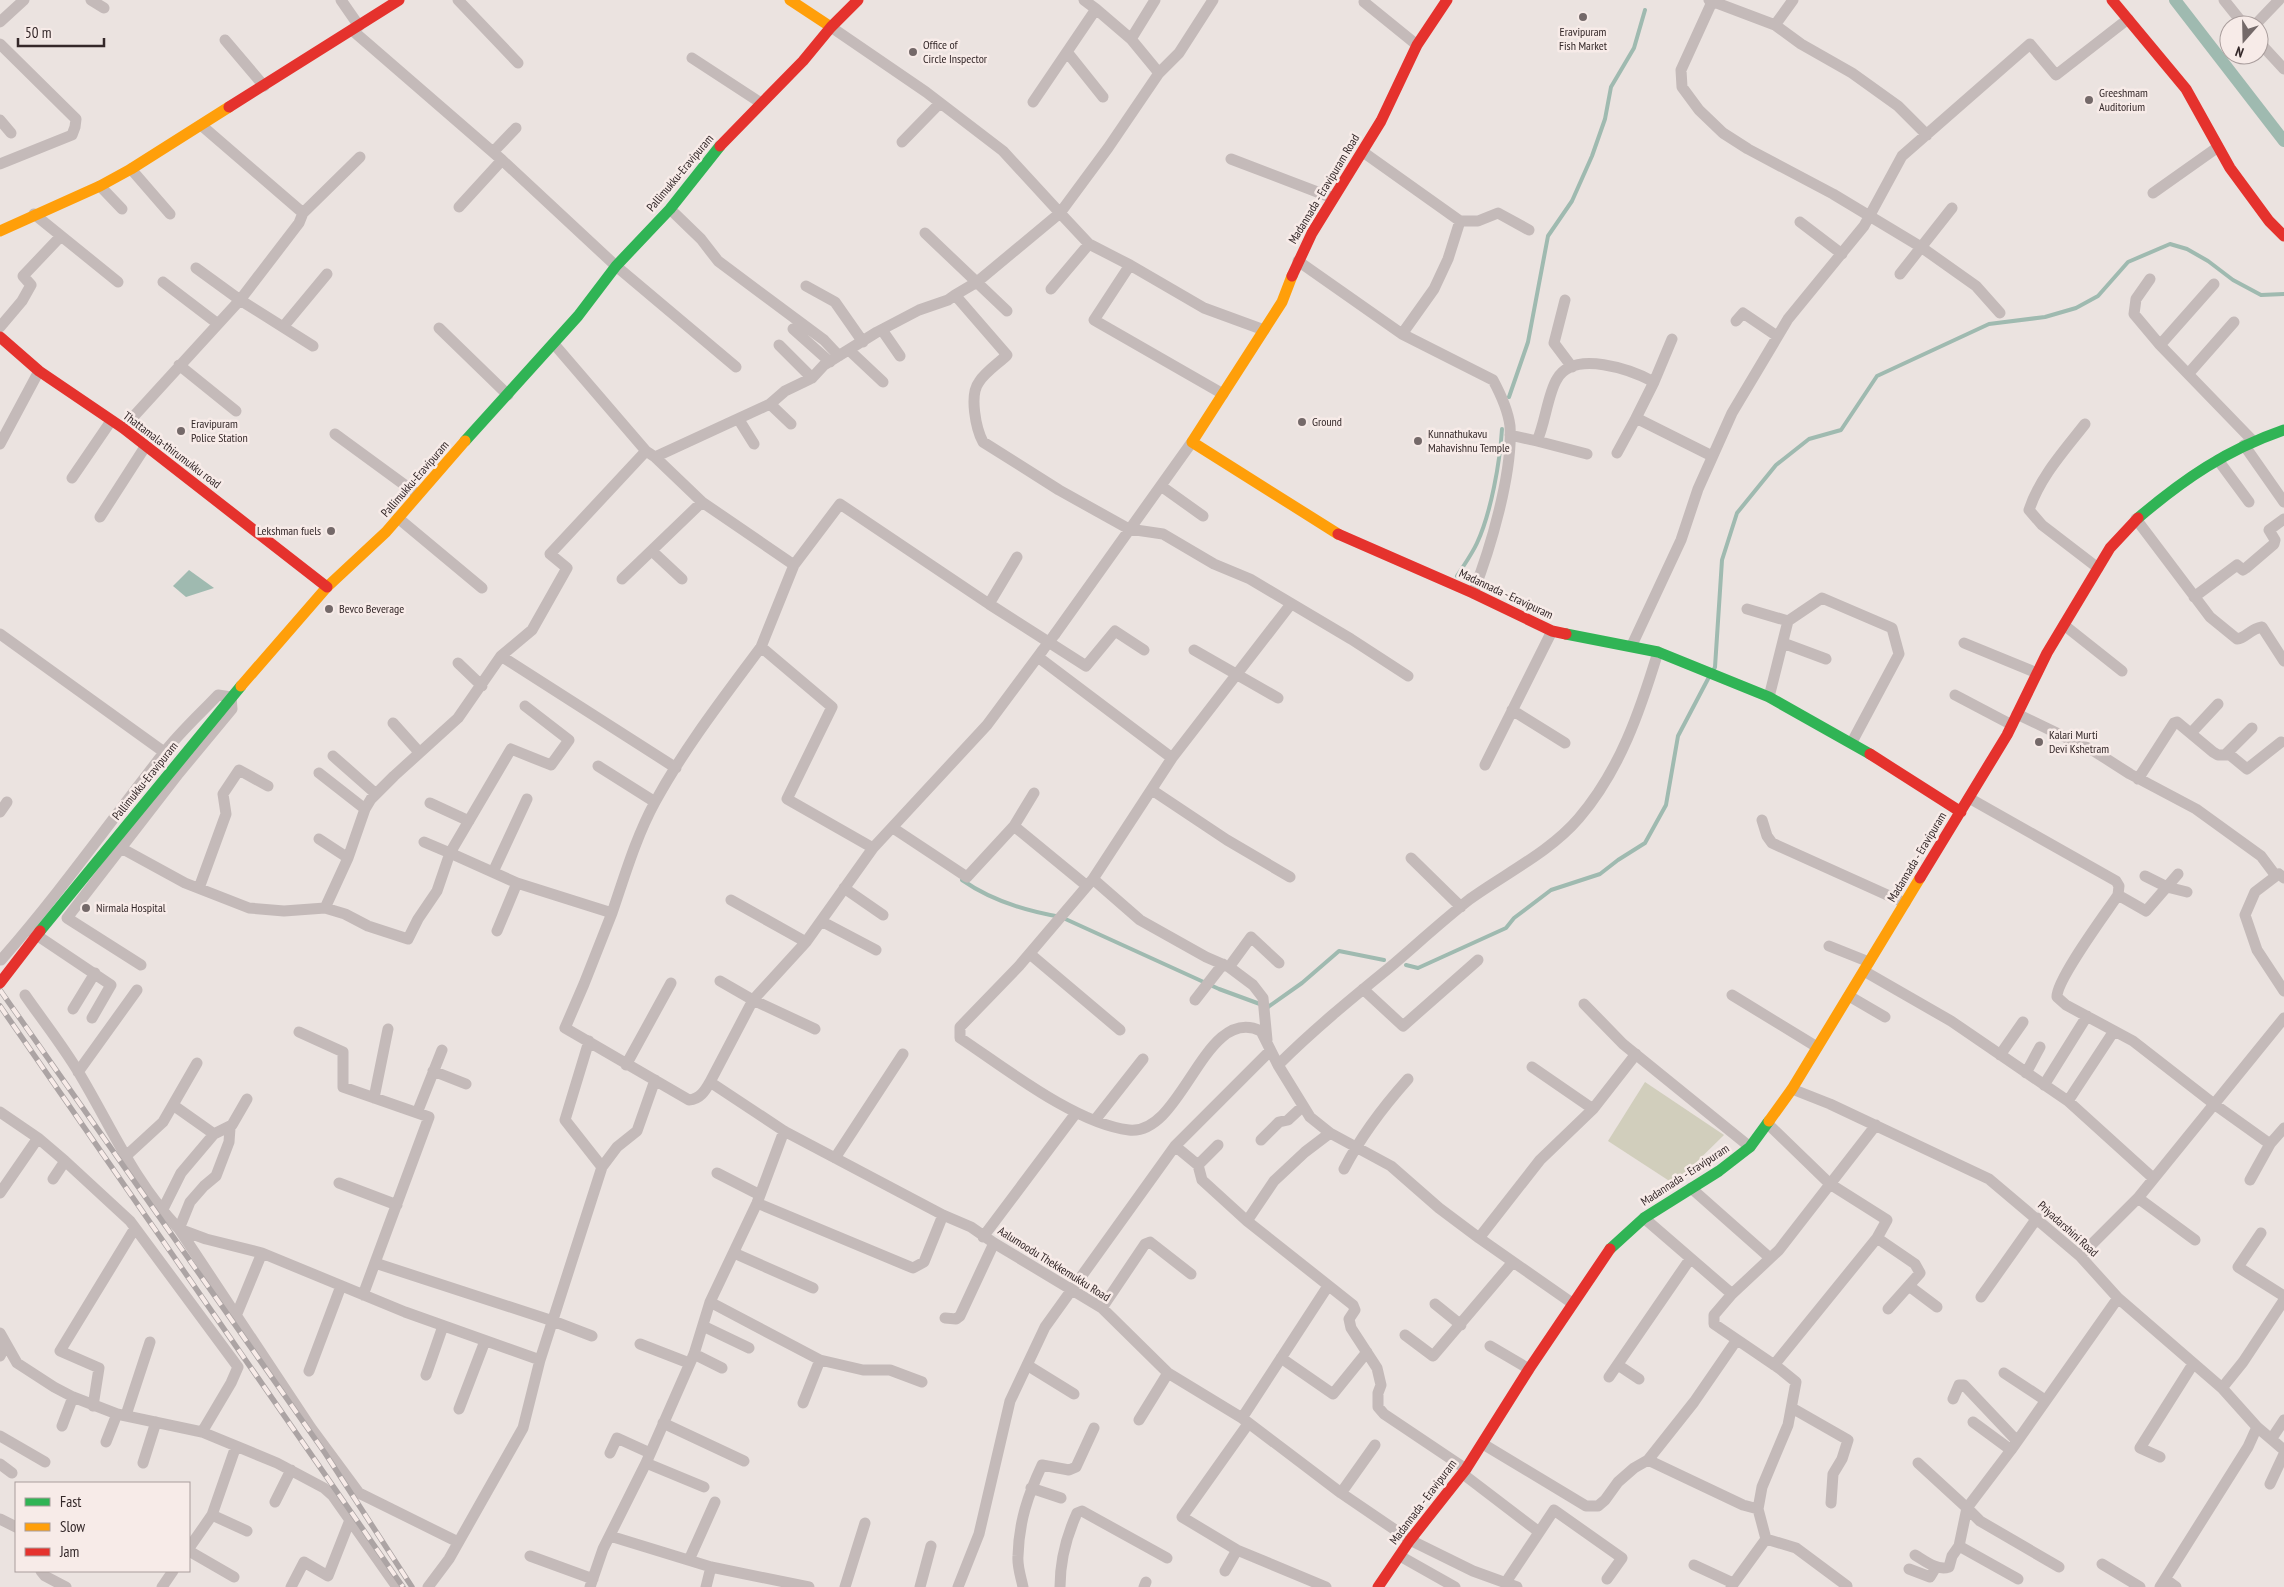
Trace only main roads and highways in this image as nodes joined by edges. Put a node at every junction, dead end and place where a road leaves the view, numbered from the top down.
1 (399, 0) edge
2 (790, 0) edge
3 (858, 0) edge
4 (1447, 0) edge
5 (2112, 0) edge
6 (831, 27) junction
7 (0, 231) edge
8 (2284, 236) edge
9 (0, 337) edge
10 (2284, 430) edge
11 (1192, 442) joint
12 (328, 587) junction
13 (1961, 812) junction
14 (0, 983) edge
15 (1378, 1587) edge

1 - 7 main road
2 - 6 main road
3 - 6 main road, Pallimukku-Eravipuram
4 - 11 main road, Madannada - Eravipuram Road
5 - 8 main road
6 - 12 main road, Pallimukku-Eravipuram
9 - 12 main road, Thattamala-thirumukku road
10 - 13 main road
11 - 13 main road, Madannada - Eravipuram
12 - 14 main road, Pallimukku-Eravipuram, bridge
13 - 15 main road, Madannada - Eravipuram

